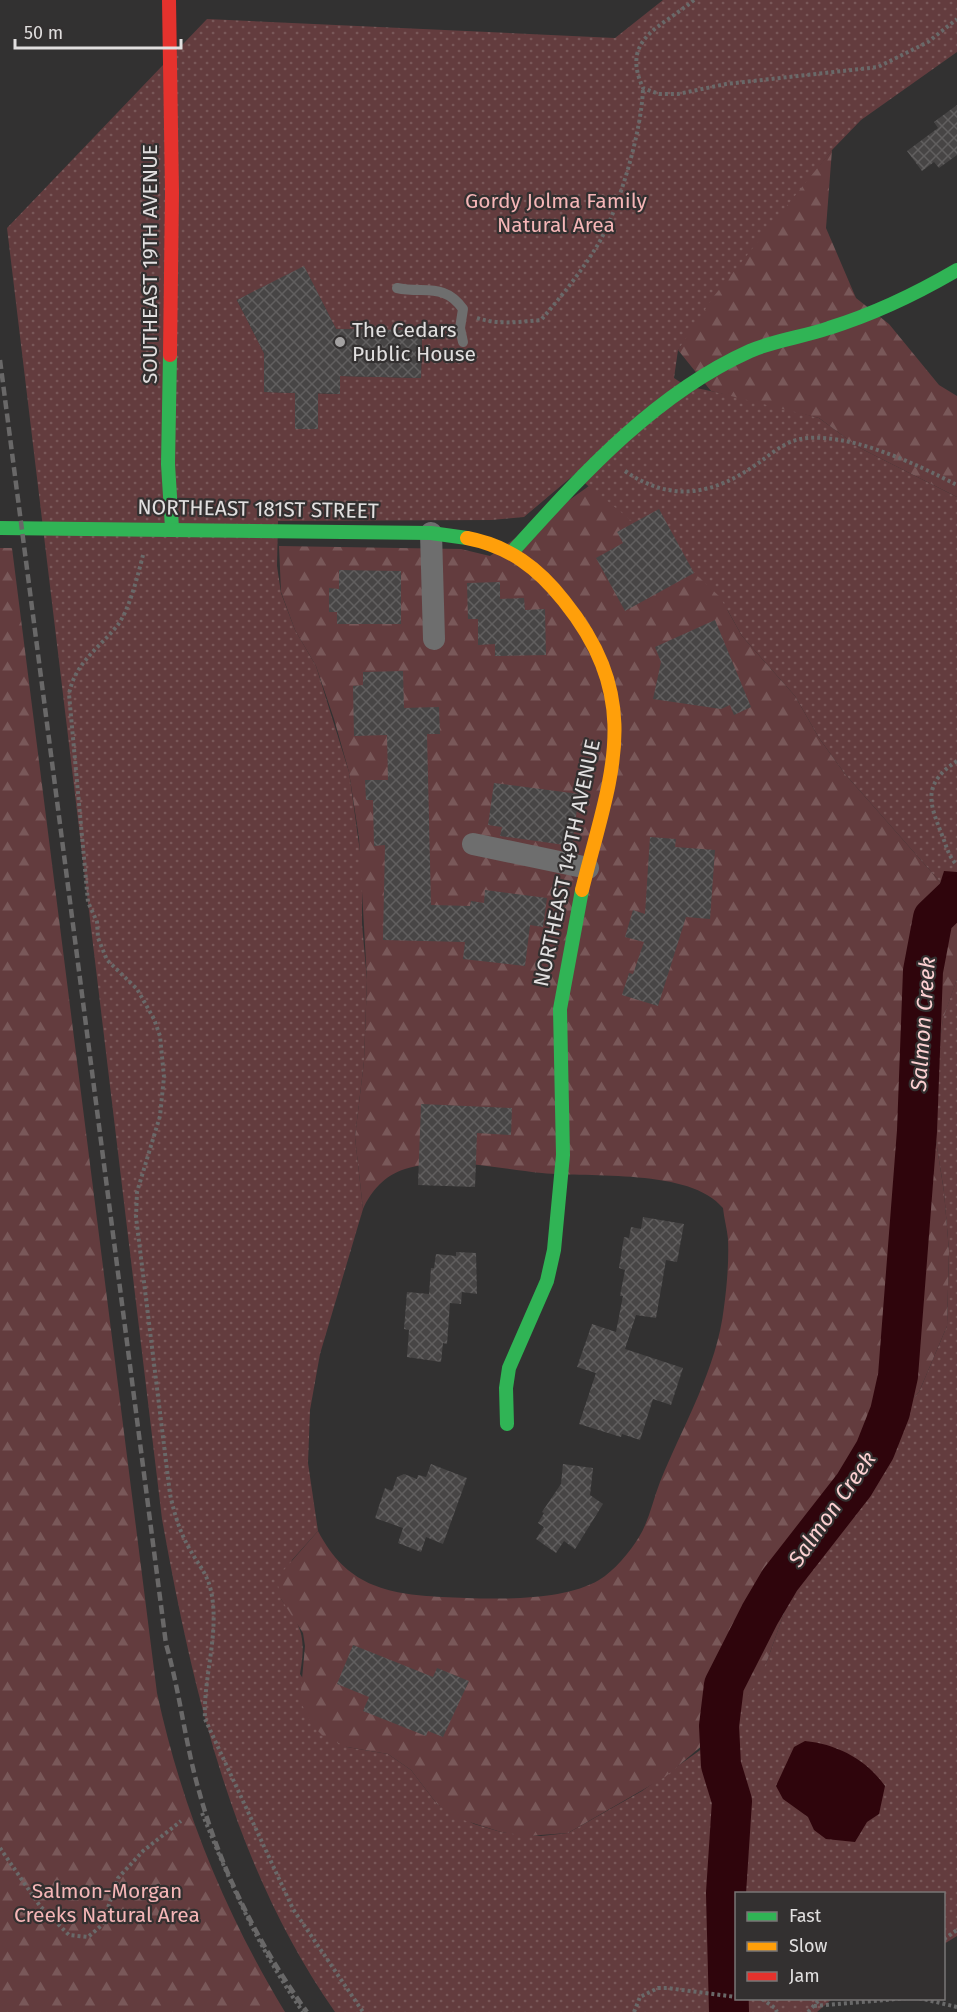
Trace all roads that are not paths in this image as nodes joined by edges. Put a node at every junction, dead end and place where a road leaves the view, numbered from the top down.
1 (169, 0) edge
2 (957, 270) edge
3 (397, 288) dead end
4 (463, 342) dead end
5 (0, 528) edge
6 (172, 528) junction
7 (431, 533) junction
8 (512, 552) junction
9 (434, 639) dead end
10 (472, 844) dead end
11 (588, 868) junction
12 (507, 1424) dead end

1 - 6 street, SOUTHEAST 19TH AVENUE
2 - 8 street
3 - 4 lane
5 - 6 street, NORTHEAST 181ST STREET
6 - 7 street, NORTHEAST 181ST STREET
7 - 8 street, NORTHEAST 181ST STREET
7 - 9 street
8 - 11 street, NORTHEAST 149TH AVENUE
10 - 11 street
11 - 12 street, NORTHEAST 149TH AVENUE

